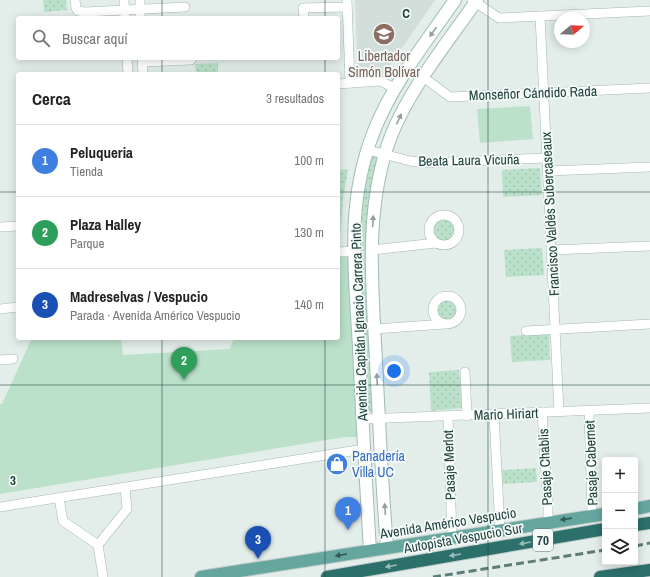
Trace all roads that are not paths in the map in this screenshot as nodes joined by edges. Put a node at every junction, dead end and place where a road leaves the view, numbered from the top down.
1 (75, 0) edge
2 (124, 0) edge
3 (455, 0) edge
4 (475, 1) edge
5 (347, 3) edge
6 (185, 7) dead end
7 (140, 9) edge
8 (650, 11) edge
9 (125, 14) edge
10 (304, 16) edge
11 (540, 16) junction
12 (127, 60) edge
13 (142, 60) edge
14 (191, 60) dead end
15 (128, 72) edge
16 (143, 72) edge
17 (423, 77) junction
18 (350, 83) junction
19 (340, 84) edge
20 (395, 88) junction
21 (650, 88) edge
22 (544, 92) junction
23 (368, 150) junction
24 (385, 155) junction
25 (547, 158) junction
26 (650, 167) edge
27 (548, 171) junction
28 (16, 226) edge
29 (0, 227) edge
30 (436, 243) dead end
31 (650, 246) edge
32 (372, 250) junction
33 (552, 250) junction
34 (354, 251) junction
35 (340, 252) edge
36 (16, 307) edge
37 (0, 309) edge
38 (445, 324) dead end
39 (650, 324) edge
40 (375, 329) junction
41 (555, 330) junction
42 (526, 331) dead end
43 (13, 359) dead end
44 (0, 360) edge
45 (465, 372) dead end
46 (650, 408) edge
47 (589, 410) junction
48 (542, 412) junction
49 (559, 412) junction
50 (494, 414) junction
51 (448, 416) junction
52 (467, 416) junction
53 (379, 418) junction
54 (363, 419) junction
55 (364, 449) junction
56 (125, 488) junction
57 (59, 498) junction
58 (650, 506) edge
59 (0, 507) edge
60 (638, 508) edge
61 (602, 514) edge
62 (592, 516) junction
63 (548, 522) junction
64 (650, 523) edge
65 (638, 525) edge
66 (500, 529) junction
67 (602, 531) edge
68 (452, 537) junction
69 (98, 545) junction
70 (388, 548) junction
71 (370, 550) junction
72 (650, 570) edge
73 (102, 577) edge
74 (201, 577) edge
75 (327, 577) edge
76 (600, 577) edge

1 - 9 street
2 - 9 street
3 -> 20 street, Avenida Capitán Ignacio Carrera Pinto
4 - 11 street
4 - 17 street, Avenida Capitán Ignacio Carrera Pinto
5 - 10 street
5 - 18 street
6 - 7 street
7 - 9 street
8 - 11 street
11 - 22 street, Francisco Valdés Subercaseaux
12 - 15 street
13 - 14 street
13 - 16 street
17 - 22 street, Monseñor Cándido Rada
24 -> 17 street, Avenida Capitán Ignacio Carrera Pinto
18 - 19 street
18 - 20 street
20 - 23 street, Avenida Capitán Ignacio Carrera Pinto
21 - 22 street, Monseñor Cándido Rada
22 - 25 street, Francisco Valdés Subercaseaux
23 - 24 street, Beata Laura Vicuña
23 - 34 street, Avenida Capitán Ignacio Carrera Pinto
24 - 25 street, Beata Laura Vicuña
32 -> 24 street, Avenida Capitán Ignacio Carrera Pinto
25 - 27 street, Francisco Valdés Subercaseaux
26 - 27 street
27 - 33 street, Francisco Valdés Subercaseaux
28 - 29 street
30 - 32 street
31 - 33 street
32 - 40 street, Avenida Capitán Ignacio Carrera Pinto
33 - 41 street, Francisco Valdés Subercaseaux
34 - 35 street
34 - 54 street, Avenida Capitán Ignacio Carrera Pinto
36 - 37 street
38 - 40 street
39 - 41 street
53 -> 40 street, Avenida Capitán Ignacio Carrera Pinto
41 - 42 street
41 - 49 street, Francisco Valdés Subercaseaux
43 - 44 street
45 - 52 street
46 - 47 street, Mario Hiriart
47 - 49 street, Mario Hiriart
47 - 62 street, Pasaje Cabernet
48 - 49 street, Mario Hiriart
48 - 50 street, Mario Hiriart
48 - 63 street, Pasaje Chablis
50 - 52 street, Mario Hiriart
50 - 66 street
51 - 52 street, Mario Hiriart
51 - 53 street, Mario Hiriart
51 - 68 street, Pasaje Merlot
53 - 54 street, Mario Hiriart
70 -> 53 street, Avenida Capitán Ignacio Carrera Pinto
54 - 55 street, Avenida Capitán Ignacio Carrera Pinto
55 - 56 street
55 - 71 street, Avenida Capitán Ignacio Carrera Pinto
56 - 57 street
56 - 69 street
57 - 59 street
57 - 69 street
58 - 60 main road
61 - 62 main road, Avenida Américo Vespucio
62 -> 63 main road, Avenida Américo Vespucio
63 - 66 main road, Avenida Américo Vespucio
64 - 65 highway
66 - 68 main road, Avenida Américo Vespucio
67 -> 75 highway, Autopista Vespucio Sur / 70
68 - 70 main road, Avenida Américo Vespucio
69 - 73 street
70 - 71 main road, Avenida Américo Vespucio
71 -> 74 main road, Avenida Américo Vespucio
72 - 76 highway

